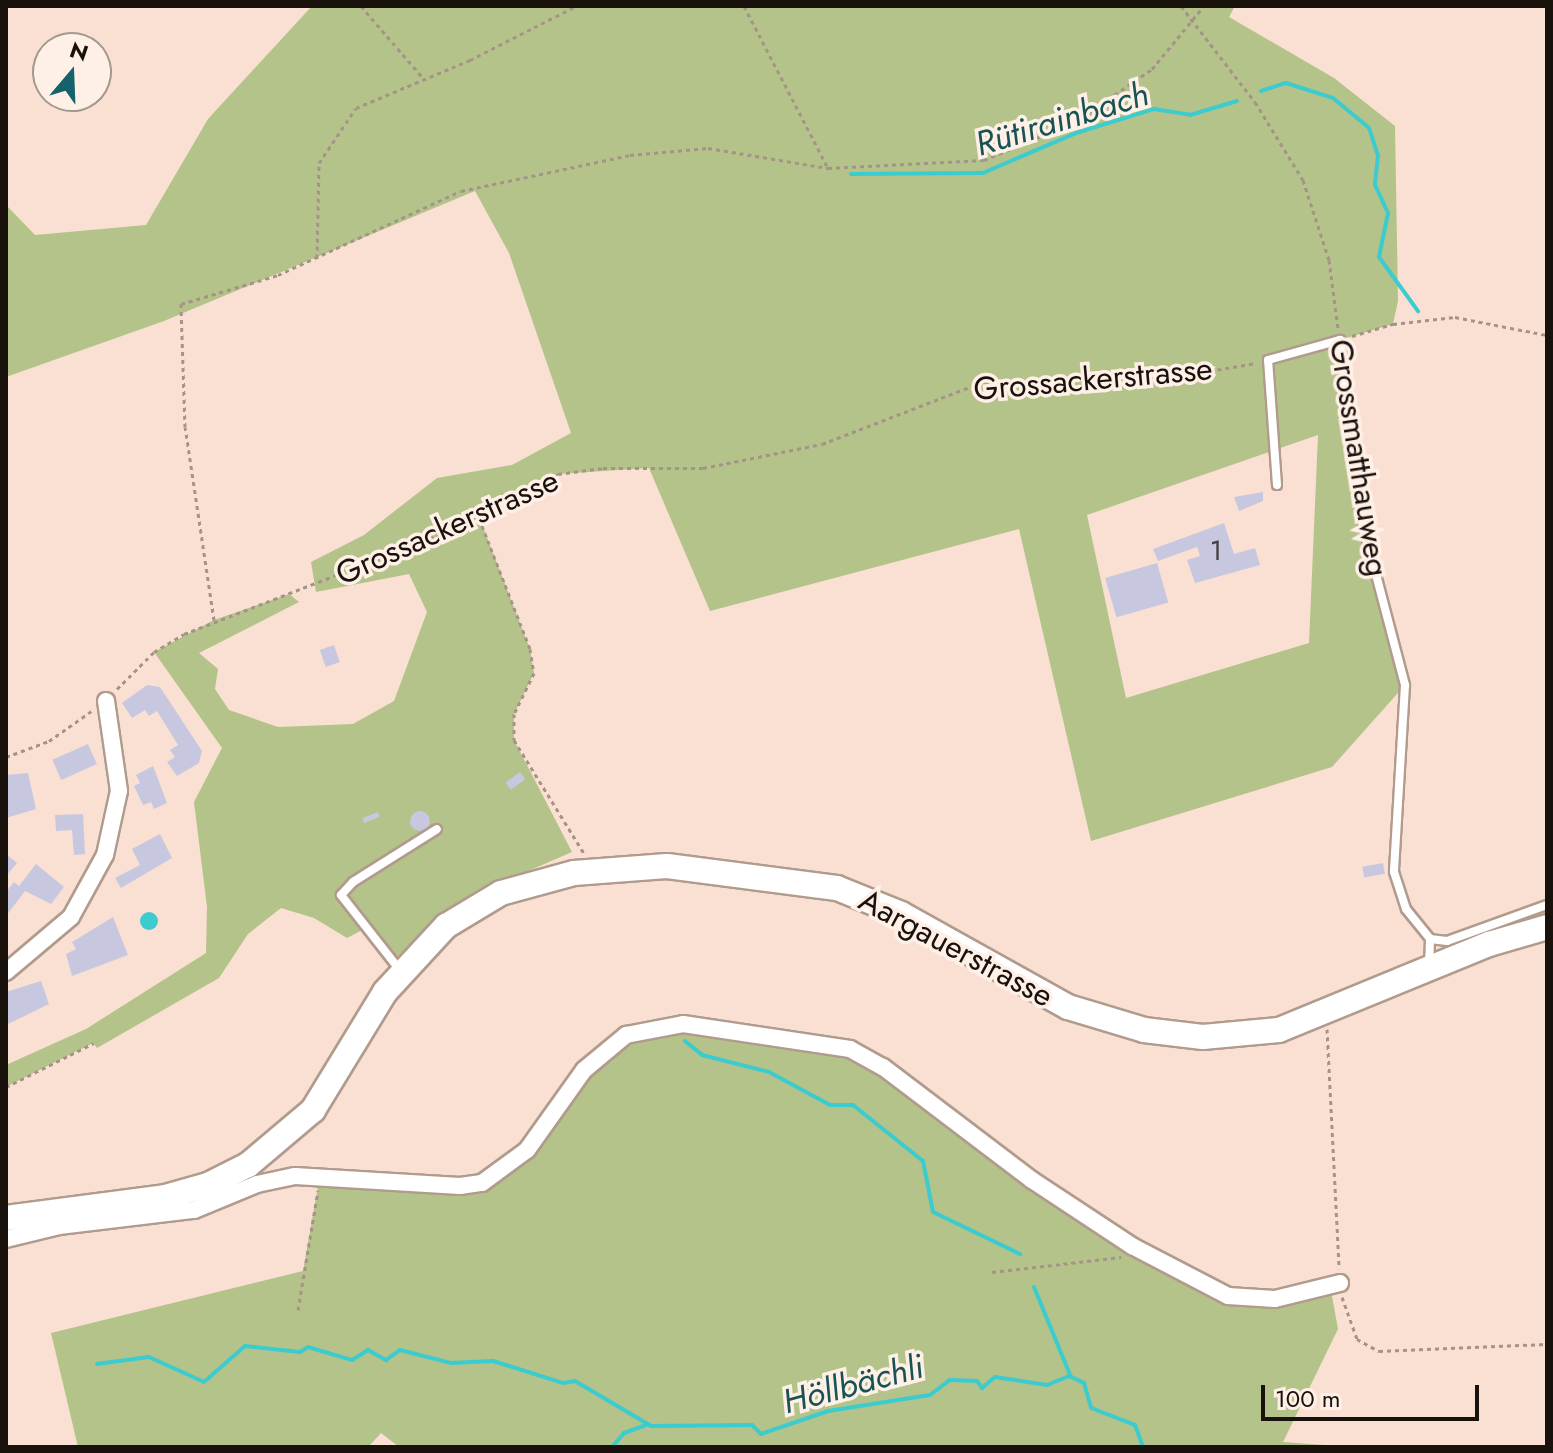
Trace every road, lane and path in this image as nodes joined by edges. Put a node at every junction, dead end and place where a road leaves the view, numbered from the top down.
1 (361, 6) edge
2 (576, 6) edge
3 (744, 6) edge
4 (1181, 6) edge
5 (1204, 6) edge
6 (1191, 21) junction
7 (424, 79) junction
8 (828, 168) junction
9 (317, 258) junction
10 (1547, 335) edge
11 (1340, 340) junction
12 (1268, 360) junction
13 (1277, 485) dead end
14 (479, 518) junction
15 (214, 620) junction
16 (106, 701) junction
17 (6, 757) edge
18 (437, 829) dead end
19 (594, 870) junction
20 (1547, 905) edge
21 (1547, 927) edge
22 (1430, 939) junction
23 (1429, 969) junction
24 (401, 971) junction
25 (6, 972) edge
26 (1326, 1013) junction
27 (94, 1043) dead end
28 (6, 1087) edge
29 (320, 1175) junction
30 (6, 1218) edge
31 (6, 1239) edge
32 (1149, 1254) junction
33 (992, 1272) dead end
34 (1340, 1283) junction
35 (298, 1310) dead end
36 (1547, 1344) edge

1 - 7 path
2 - 7 path
3 - 8 path
4 - 6 path, Grossmatthauweg
5 - 6 path
6 - 8 path
6 - 11 path, Grossmatthauweg
7 - 9 path
8 - 9 path
9 - 15 path
10 - 11 path
11 - 12 lane
11 - 22 lane, Grossmatthauweg
12 - 13 lane
12 - 14 path, Grossackerstrasse
14 - 15 path, Grossackerstrasse
14 - 19 path
15 - 16 path, Grossackerstrasse
16 - 17 path, Grossackerstrasse
16 - 25 street
18 - 24 lane
19 - 24 main road, Aargauerstrasse
19 - 26 main road, Aargauerstrasse
20 - 22 lane
21 - 23 main road, Aargauerstrasse
22 - 23 lane
23 - 26 main road, Aargauerstrasse
24 - 30 main road, Aargauerstrasse
26 - 34 path
27 - 28 path
29 - 31 street
29 - 32 street
29 - 35 path
32 - 33 path
32 - 34 street
34 - 36 path

